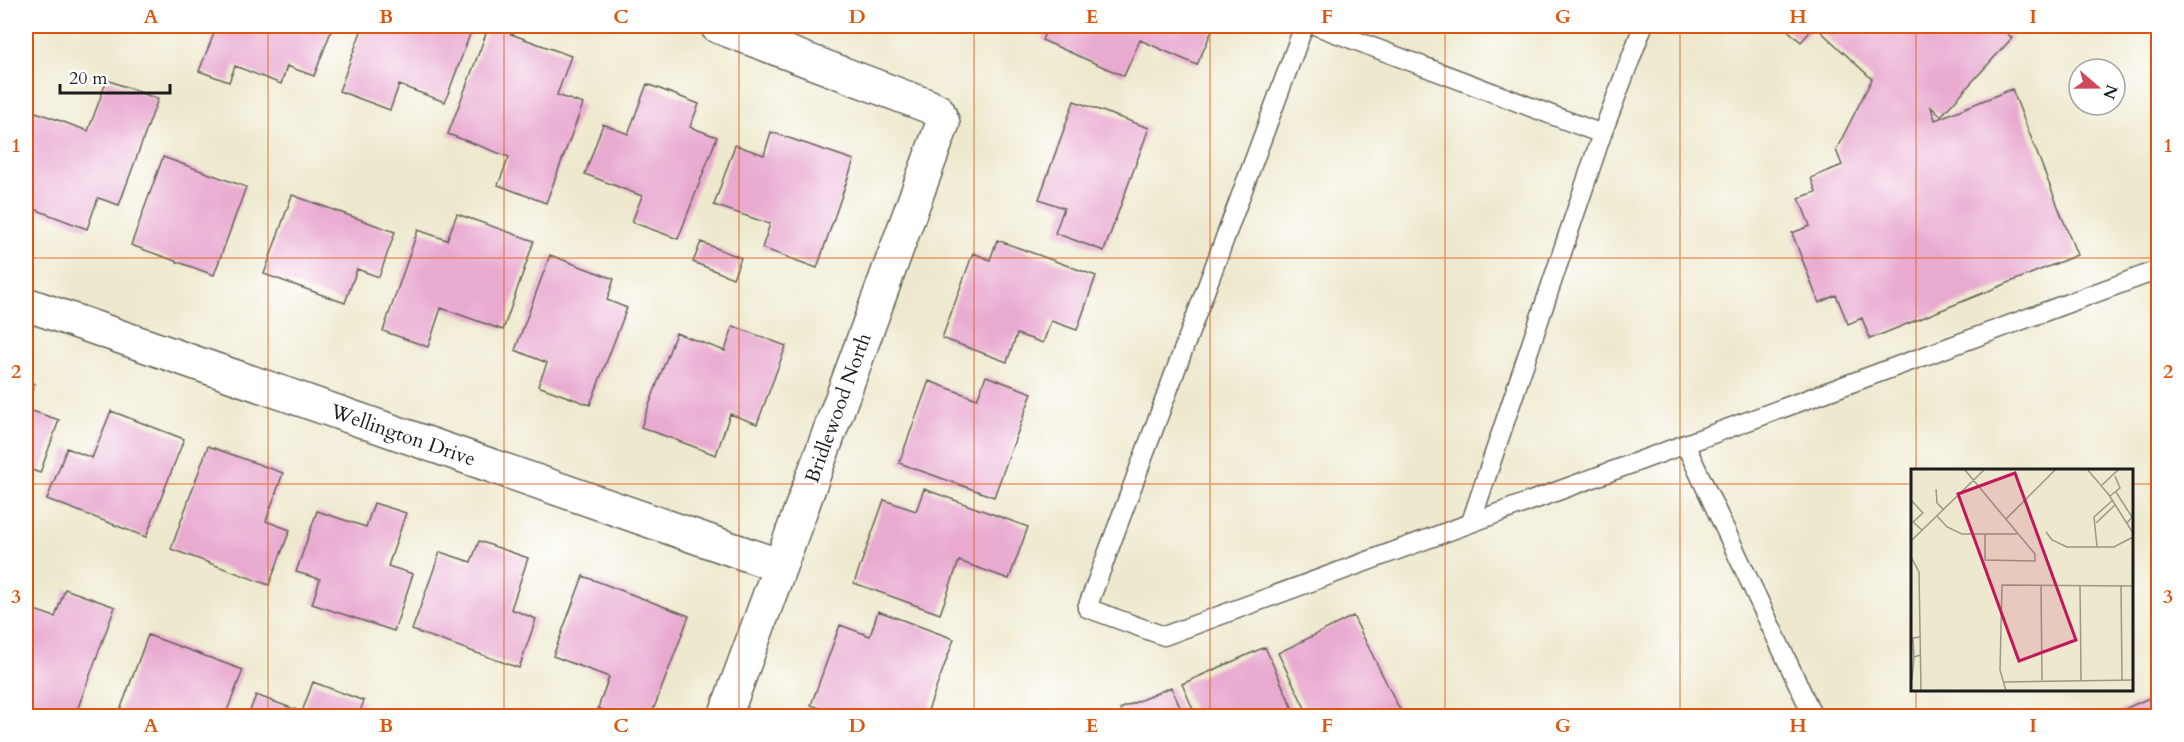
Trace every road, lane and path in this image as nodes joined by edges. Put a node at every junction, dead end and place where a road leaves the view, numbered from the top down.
1 (717, 26) edge
2 (1304, 26) edge
3 (1317, 26) edge
4 (1643, 26) edge
5 (1602, 134) junction
6 (2158, 270) edge
7 (26, 304) edge
8 (1685, 444) junction
9 (1471, 522) junction
10 (780, 566) junction
11 (725, 717) edge
12 (1813, 717) edge

1 - 10 street, Bridlewood North
2 - 9 lane
3 - 5 lane
4 - 5 lane
5 - 9 lane
6 - 8 lane
7 - 10 street, Wellington Drive
8 - 9 lane
8 - 12 lane
10 - 11 street, Bridlewood North

